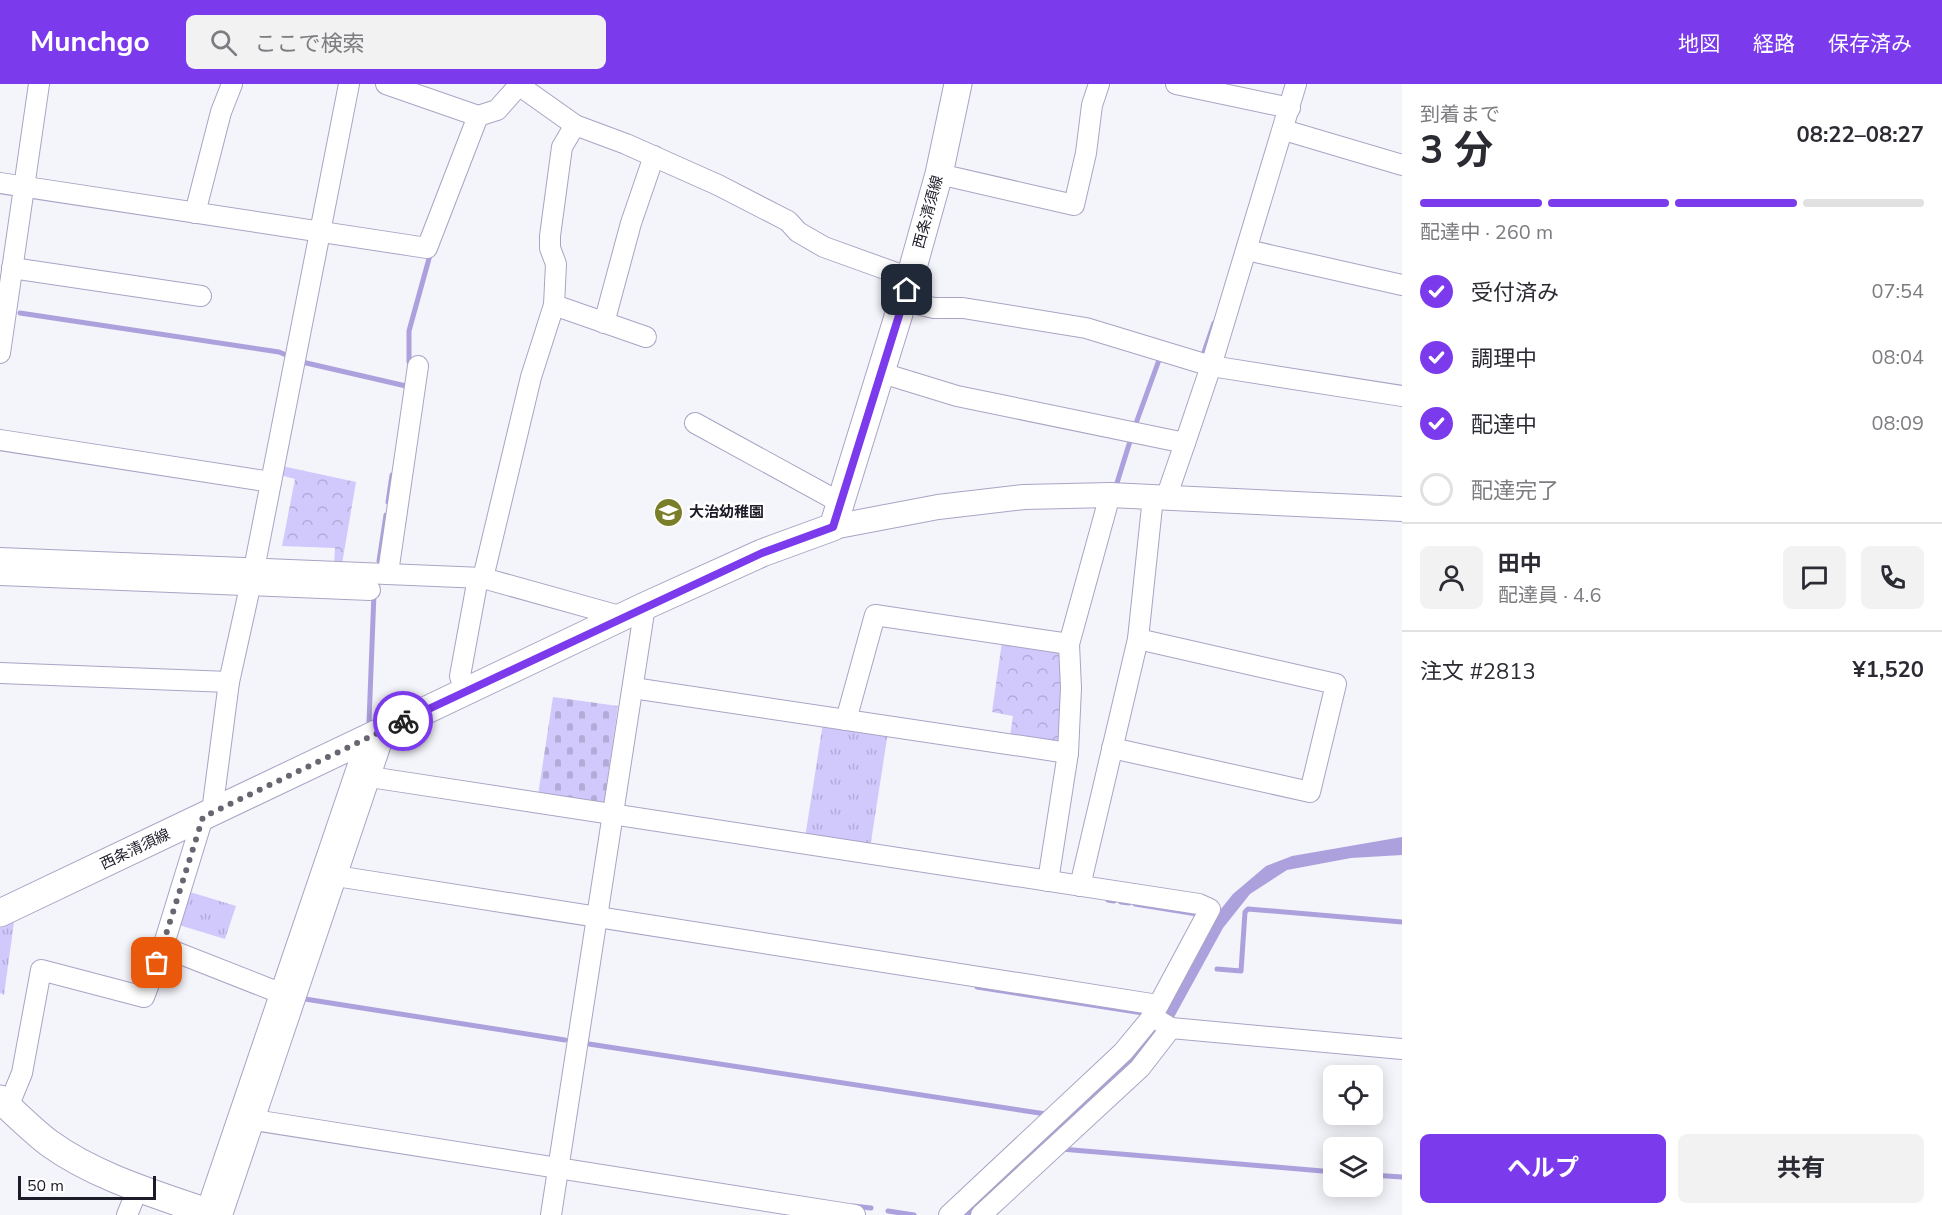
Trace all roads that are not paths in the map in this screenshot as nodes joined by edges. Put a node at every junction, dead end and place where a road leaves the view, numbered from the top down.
1 (39, 84) edge
2 (232, 84) edge
3 (349, 84) edge
4 (386, 84) edge
5 (958, 84) edge
6 (1099, 84) edge
7 (1176, 84) edge
8 (1296, 84) edge
9 (520, 85) edge
10 (1290, 108) junction
11 (478, 116) junction
12 (575, 125) junction
13 (1284, 130) junction
14 (654, 156) junction
15 (1402, 165) edge
16 (939, 174) junction
17 (0, 183) edge
18 (24, 186) junction
19 (195, 213) junction
20 (319, 231) junction
21 (1247, 250) junction
22 (12, 268) junction
23 (1402, 285) edge
24 (907, 290) junction
25 (201, 296) dead end
26 (554, 305) junction
27 (604, 323) junction
28 (645, 337) dead end
29 (0, 353) edge
30 (418, 366) dead end
31 (1211, 366) junction
32 (882, 373) junction
33 (1402, 396) edge
34 (695, 423) dead end
35 (0, 440) edge
36 (1185, 442) junction
37 (271, 482) junction
38 (1110, 495) junction
39 (1159, 498) junction
40 (1402, 509) edge
41 (837, 515) junction
42 (0, 558) edge
43 (387, 573) junction
44 (177, 574) junction
45 (0, 575) edge
46 (252, 577) junction
47 (481, 578) junction
48 (634, 612) junction
49 (1138, 639) junction
50 (1069, 644) junction
51 (0, 674) edge
52 (229, 682) junction
53 (633, 688) junction
54 (465, 692) junction
55 (846, 720) junction
56 (376, 733) junction
57 (1112, 748) junction
58 (1068, 753) junction
59 (370, 777) junction
60 (613, 814) junction
61 (208, 815) junction
62 (336, 876) junction
63 (1048, 881) junction
64 (1080, 886) junction
65 (0, 913) edge
66 (597, 918) junction
67 (163, 947) junction
68 (280, 993) junction
69 (1161, 1019) junction
70 (1402, 1049) edge
71 (4, 1103) edge
72 (254, 1120) junction
73 (558, 1168) junction
74 (138, 1188) junction
75 (214, 1214) edge
76 (127, 1215) edge
77 (551, 1215) edge
78 (855, 1215) edge
79 (949, 1215) edge
80 (981, 1215) edge

1 - 18 street
2 - 19 street
3 - 20 street
4 - 11 street
5 - 16 main road, 西条清須線
6 - 16 street
7 - 10 street
8 - 10 street
9 - 11 street
9 - 12 street
10 - 13 street
11 - 20 street
12 - 14 street
12 - 26 street
13 - 15 street
13 - 21 street
14 - 24 street
14 - 27 street
16 - 24 main road, 西条清須線
17 - 18 street
18 - 19 street
18 - 22 street
19 - 20 street
20 - 37 street
21 - 23 street
21 - 31 street
22 - 25 street
22 - 29 street
24 - 31 street
24 - 32 main road, 西条清須線
26 - 27 street
26 - 47 street
27 - 28 street
30 - 43 street
31 - 33 street
31 - 36 street
32 - 36 street
32 - 41 main road, 西条清須線
34 - 41 street
35 - 37 street
36 - 39 street
37 - 46 street
38 - 39 street
38 - 41 street
38 - 50 street
39 - 40 street
39 - 49 street
41 - 48 main road, 西条清須線
42 - 44 street
43 - 46 street
43 - 47 street
44 - 45 street
44 - 46 street
46 - 52 street
47 - 48 street
47 - 54 street
48 - 53 street
48 - 54 main road, 西条清須線
49 - 57 street
49 - 57 street
50 - 55 street
50 - 58 street
51 - 52 street
52 - 61 street
53 - 55 street
53 - 60 street
54 - 56 main road, 西条清須線
55 - 58 street
56 - 59 street
56 - 61 main road, 西条清須線
56 - 68 street
57 - 64 street
58 - 63 street
59 - 60 street
59 - 62 street
60 - 63 street
60 - 66 street
61 - 65 main road, 西条清須線
61 - 67 street
62 - 66 street
62 - 72 street
63 - 64 street
64 - 69 street
66 - 69 street
66 - 73 street
67 - 68 street
67 - 71 street
68 - 75 street
69 - 70 street
69 - 79 street
69 - 80 street
71 - 74 main road
72 - 73 street
72 - 75 street
73 - 77 street
73 - 78 street
74 - 75 main road
74 - 76 street

